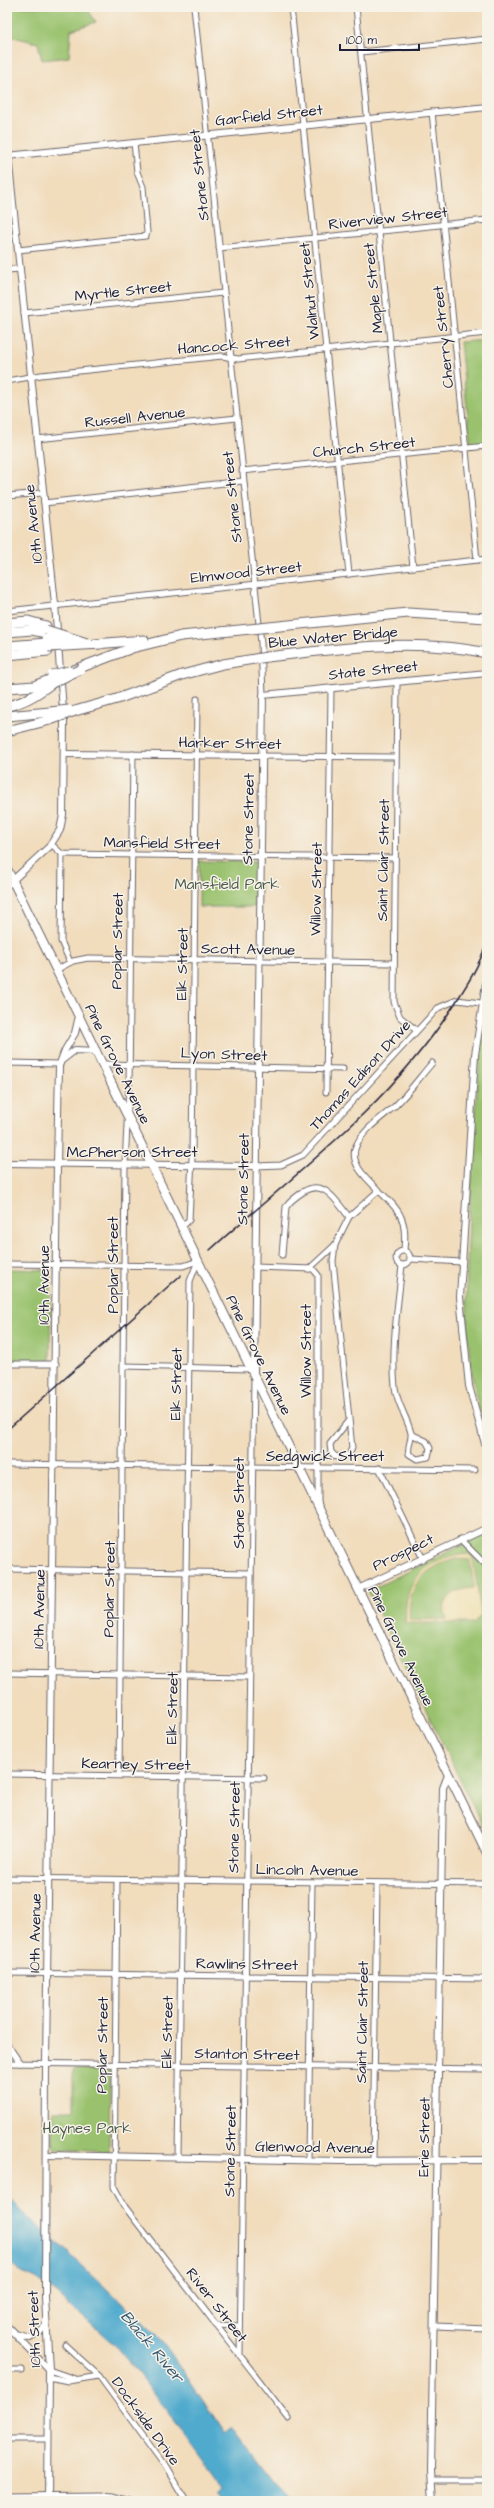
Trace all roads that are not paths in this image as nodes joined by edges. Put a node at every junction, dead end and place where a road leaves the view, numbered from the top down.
1 (194, 7) edge
2 (291, 7) edge
3 (356, 7) edge
4 (487, 40) edge
5 (361, 52) junction
6 (487, 107) edge
7 (432, 112) junction
8 (368, 119) junction
9 (304, 125) junction
10 (208, 135) junction
11 (134, 143) junction
12 (7, 146) edge
13 (7, 156) edge
14 (487, 220) edge
15 (443, 224) junction
16 (379, 231) junction
17 (315, 238) junction
18 (219, 248) junction
19 (18, 250) junction
20 (20, 268) junction
21 (7, 270) edge
22 (223, 293) junction
23 (24, 313) junction
24 (487, 333) edge
25 (454, 336) junction
26 (391, 343) junction
27 (327, 349) junction
28 (231, 358) junction
29 (30, 378) junction
30 (7, 381) edge
31 (236, 418) junction
32 (37, 439) junction
33 (487, 446) edge
34 (466, 448) junction
35 (402, 455) junction
36 (338, 461) junction
37 (242, 471) junction
38 (243, 481) junction
39 (43, 493) junction
40 (7, 496) edge
41 (44, 503) junction
42 (487, 559) edge
43 (477, 560) junction
44 (413, 567) junction
45 (349, 574) junction
46 (254, 583) junction
47 (55, 604) junction
48 (7, 611) edge
49 (487, 618) edge
50 (7, 622) edge
51 (7, 627) edge
52 (7, 632) edge
53 (181, 636) junction
54 (7, 637) edge
55 (47, 638) junction
56 (72, 641) junction
57 (7, 642) edge
58 (7, 646) edge
59 (7, 651) edge
60 (487, 653) edge
61 (7, 655) edge
62 (487, 673) edge
63 (51, 681) junction
64 (397, 681) junction
65 (7, 683) edge
66 (7, 688) edge
67 (331, 688) junction
68 (7, 694) edge
69 (262, 695) junction
70 (197, 699) dead end
71 (7, 701) edge
72 (7, 706) edge
73 (88, 708) junction
74 (7, 716) edge
75 (50, 716) junction
76 (7, 721) edge
77 (7, 726) edge
78 (30, 726) junction
79 (7, 731) edge
80 (7, 736) edge
81 (64, 754) junction
82 (133, 754) junction
83 (198, 755) junction
84 (262, 756) junction
85 (330, 757) junction
86 (396, 758) junction
87 (51, 844) junction
88 (62, 854) junction
89 (130, 854) junction
90 (195, 856) junction
91 (260, 856) junction
92 (329, 857) junction
93 (395, 858) junction
94 (7, 869) edge
95 (10, 882) edge
96 (129, 959) junction
97 (194, 960) junction
98 (259, 961) junction
99 (327, 961) junction
100 (70, 962) junction
101 (394, 963) junction
102 (56, 970) junction
103 (487, 977) edge
104 (481, 1003) junction
105 (79, 1016) junction
106 (416, 1030) junction
107 (97, 1051) junction
108 (7, 1063) edge
109 (432, 1063) dead end
110 (60, 1064) junction
111 (104, 1064) junction
112 (129, 1064) junction
113 (193, 1064) junction
114 (258, 1066) junction
115 (327, 1069) junction
116 (343, 1069) dead end
117 (326, 1092) dead end
118 (127, 1114) junction
119 (7, 1163) edge
120 (57, 1164) junction
121 (125, 1165) junction
122 (151, 1165) junction
123 (191, 1165) junction
124 (256, 1166) junction
125 (379, 1190) junction
126 (349, 1217) junction
127 (182, 1227) junction
128 (334, 1245) junction
129 (404, 1250) junction
130 (282, 1255) dead end
131 (411, 1259) junction
132 (198, 1261) junction
133 (461, 1262) junction
134 (7, 1264) edge
135 (56, 1265) junction
136 (125, 1265) junction
137 (402, 1266) junction
138 (254, 1267) junction
139 (309, 1269) junction
140 (7, 1364) edge
141 (56, 1364) junction
142 (124, 1366) junction
143 (189, 1366) junction
144 (252, 1372) junction
145 (349, 1420) junction
146 (411, 1434) junction
147 (487, 1451) edge
148 (7, 1464) edge
149 (54, 1464) junction
150 (123, 1466) junction
151 (187, 1467) junction
152 (318, 1467) junction
153 (252, 1468) junction
154 (299, 1468) junction
155 (379, 1468) junction
156 (475, 1470) dead end
157 (318, 1507) junction
158 (487, 1528) edge
159 (460, 1540) junction
160 (422, 1557) junction
161 (487, 1566) edge
162 (7, 1569) edge
163 (52, 1570) junction
164 (121, 1571) junction
165 (186, 1572) junction
166 (251, 1573) junction
167 (358, 1589) junction
168 (7, 1674) edge
169 (51, 1674) junction
170 (120, 1675) junction
171 (185, 1676) junction
172 (250, 1677) junction
173 (7, 1774) edge
174 (50, 1775) junction
175 (119, 1775) junction
176 (448, 1775) junction
177 (183, 1776) junction
178 (248, 1778) junction
179 (264, 1778) dead end
180 (487, 1854) edge
181 (7, 1878) edge
182 (48, 1879) junction
183 (117, 1880) junction
184 (182, 1881) junction
185 (247, 1882) junction
186 (312, 1882) junction
187 (441, 1883) junction
188 (377, 1884) junction
189 (487, 1884) edge
190 (7, 1973) edge
191 (48, 1973) junction
192 (115, 1974) junction
193 (180, 1975) junction
194 (246, 1976) junction
195 (310, 1978) junction
196 (374, 1978) junction
197 (440, 1979) junction
198 (487, 1979) edge
199 (7, 2044) edge
200 (7, 2063) edge
201 (20, 2063) junction
202 (46, 2064) junction
203 (114, 2065) junction
204 (179, 2066) junction
205 (244, 2066) junction
206 (309, 2067) junction
207 (374, 2069) junction
208 (438, 2069) junction
209 (487, 2069) edge
210 (46, 2155) junction
211 (113, 2158) junction
212 (178, 2158) junction
213 (243, 2159) junction
214 (308, 2160) junction
215 (487, 2160) edge
216 (436, 2161) junction
217 (373, 2162) junction
218 (125, 2207) joint
219 (46, 2320) junction
220 (216, 2324) junction
221 (7, 2326) edge
222 (240, 2326) junction
223 (434, 2326) junction
224 (487, 2328) edge
225 (14, 2334) junction
226 (65, 2345) dead end
227 (240, 2354) junction
228 (7, 2370) edge
229 (22, 2370) dead end
230 (49, 2370) junction
231 (99, 2376) junction
232 (49, 2378) junction
233 (75, 2379) junction
234 (289, 2419) dead end
235 (7, 2439) edge
236 (48, 2439) junction
237 (433, 2480) junction
238 (487, 2480) edge
239 (7, 2496) edge
240 (48, 2498) edge
241 (129, 2501) edge
242 (186, 2501) edge
243 (433, 2501) edge

1 - 10 street, Stone Street
2 - 9 street, Walnut Street
3 - 5 street, Maple Street
4 - 5 street
5 - 8 street, Maple Street
6 - 7 street, Garfield Street
7 - 8 street, Garfield Street
7 - 15 street, Cherry Street
8 - 9 street, Garfield Street
8 - 16 street, Maple Street
9 - 10 street, Garfield Street
9 - 17 street, Walnut Street
10 - 11 street, Garfield Street
10 - 18 street, Stone Street
11 - 13 street, Garfield Street
11 - 19 street
12 - 13 street, 10th Avenue
13 - 19 street, 10th Avenue
14 - 15 street, Riverview Street
15 - 16 street, Riverview Street
15 - 25 street, Cherry Street
16 - 17 street, Riverview Street
16 - 26 street, Maple Street
17 - 18 street, Riverview Street
17 - 27 street, Walnut Street
18 - 22 street, Stone Street
19 - 20 street, 10th Avenue
20 - 21 street
20 - 23 street, 10th Avenue
22 - 23 street, Myrtle Street
22 - 28 street, Stone Street
23 - 29 street, 10th Avenue
24 - 25 street, Hancock Street
25 - 26 street, Hancock Street
25 - 34 street, Cherry Street
26 - 27 street, Hancock Street
26 - 35 street, Maple Street
27 - 28 street, Hancock Street
27 - 36 street, Walnut Street
28 - 29 street, Hancock Street
28 - 31 street, Stone Street
29 - 30 street, Hancock Street
29 - 32 street, 10th Avenue
31 - 32 street, Russell Avenue
31 - 37 street, Stone Street
32 - 39 street, 10th Avenue
33 - 34 street, Church Street
34 - 35 street, Church Street
34 - 43 street, Cherry Street
35 - 36 street, Church Street
35 - 44 street, Maple Street
36 - 37 street, Church Street
36 - 45 street, Walnut Street
37 - 38 street, Stone Street
38 - 41 street
38 - 46 street, Stone Street
39 - 40 street
39 - 41 street, 10th Avenue
41 - 47 street, 10th Avenue
42 - 43 street, Elmwood Street
43 - 44 street, Elmwood Street
44 - 45 street, Elmwood Street
45 - 46 street, Elmwood Street
46 - 47 street, Elmwood Street
46 - 69 street, Stone Street
47 - 48 street, Elmwood Street
47 - 81 street, 10th Avenue
49 - 53 highway, Blue Water Bridge, bridge
50 - 55 highway
51 - 55 highway
52 - 55 highway
53 - 56 highway, bridge
53 - 63 highway, bridge
54 - 55 highway
55 - 56 highway, bridge
55 - 56 highway, bridge
55 - 57 highway
55 - 58 highway
55 - 59 highway
55 - 61 highway
60 - 73 highway, Blue Water Bridge, bridge
62 - 64 street, State Street
63 - 65 highway
63 - 66 highway
63 - 68 highway
63 - 71 highway
63 - 72 highway
64 - 67 street, State Street
64 - 86 street, Saint Clair Street
67 - 69 street, State Street
67 - 85 street, Willow Street
69 - 84 street, Stone Street
70 - 83 street, Elk Street
73 - 75 highway, bridge
73 - 75 highway, bridge
74 - 75 highway
75 - 76 highway
75 - 77 highway
75 - 78 highway
78 - 79 highway
78 - 80 highway
81 - 82 street, Harker Street
81 - 87 street, 10th Avenue
82 - 83 street, Harker Street
82 - 89 street, Poplar Street
83 - 84 street, Harker Street
83 - 90 street, Elk Street
84 - 85 street, Harker Street
84 - 91 street, Stone Street
85 - 86 street, Harker Street
85 - 92 street, Willow Street
86 - 93 street, Saint Clair Street
87 - 88 street
87 - 95 street, 10th Avenue
88 - 89 street, Mansfield Street
88 - 100 street
89 - 90 street, Mansfield Street
89 - 96 street, Poplar Street
90 - 91 street, Mansfield Street
90 - 97 street, Elk Street
91 - 92 street, Mansfield Street
91 - 98 street, Stone Street
92 - 93 street, Mansfield Street
92 - 99 street, Willow Street
93 - 101 street, Saint Clair Street
94 - 95 main road, Pine Grove Avenue
95 - 102 main road, Pine Grove Avenue
96 - 97 street, Scott Avenue
96 - 100 street, Scott Avenue
96 - 112 street, Poplar Street
97 - 98 street, Scott Avenue
97 - 113 street, Elk Street
98 - 99 street, Scott Avenue
98 - 114 street, Stone Street
99 - 101 street, Scott Avenue
99 - 115 street, Willow Street
100 - 102 street, Scott Avenue
101 - 106 street, Saint Clair Street
102 - 105 main road, Pine Grove Avenue
103 - 104 street
104 - 106 street, Thomas Edison Drive
104 - 133 street
105 - 107 main road, Pine Grove Avenue
105 - 110 street, 10th Avenue
106 - 124 street, Thomas Edison Drive
107 - 110 street
107 - 111 main road, Pine Grove Avenue
108 - 110 street
109 - 125 street
110 - 120 street, 10th Avenue
111 - 112 street, Lyon Street
111 - 118 main road, Pine Grove Avenue
112 - 113 street, Lyon Street
112 - 118 street, Poplar Street
113 - 114 street, Lyon Street
113 - 123 street, Elk Street
114 - 115 street, Lyon Street
114 - 124 street, Stone Street
115 - 116 street, Lyon Street
115 - 117 street, Willow Street
118 - 121 street, Poplar Street
118 - 122 main road, Pine Grove Avenue
119 - 120 street, McPherson Street
120 - 121 street, McPherson Street
120 - 135 street, 10th Avenue
121 - 122 street, McPherson Street
121 - 136 street, Poplar Street
122 - 123 street, McPherson Street
122 - 127 main road, Pine Grove Avenue
123 - 124 street, McPherson Street
123 - 127 street, Elk Street
124 - 138 street, Stone Street
125 - 126 street
125 - 129 street
126 - 128 street
126 - 130 street
127 - 132 main road, Pine Grove Avenue
128 - 139 street
128 - 145 street
129 - 131 street
129 - 137 street
131 - 133 street
131 - 137 street
132 - 136 street
132 - 143 street, Elk Street
132 - 144 main road, Pine Grove Avenue
133 - 147 street
134 - 135 street
135 - 136 street
135 - 141 street, 10th Avenue
136 - 142 street, Poplar Street
137 - 146 street
138 - 139 street
138 - 144 street, Stone Street
139 - 152 street, Willow Street
140 - 141 street
141 - 149 street, 10th Avenue
142 - 143 street
142 - 150 street, Poplar Street
143 - 144 street
143 - 151 street, Elk Street
144 - 153 street, Stone Street
144 - 154 main road, Pine Grove Avenue
145 - 145 street
146 - 146 street
148 - 149 street, Sedgwick Street
149 - 150 street, Sedgwick Street
149 - 163 street, 10th Avenue
150 - 151 street, Sedgwick Street
150 - 164 street, Poplar Street
151 - 153 street, Sedgwick Street
151 - 165 street, Elk Street
152 - 154 street, Sedgwick Street
152 - 155 street, Sedgwick Street
152 - 157 street, Willow Street
153 - 154 street, Sedgwick Street
153 - 166 street, Stone Street
154 - 157 main road, Pine Grove Avenue
155 - 156 street, Sedgwick Street
155 - 160 street
157 - 167 main road, Pine Grove Avenue
158 - 159 street, Prospect
159 - 160 street, Prospect
159 - 161 street
160 - 167 street, Prospect
162 - 163 street
163 - 164 street
163 - 169 street, 10th Avenue
164 - 165 street
164 - 170 street, Poplar Street
165 - 166 street
165 - 171 street, Elk Street
166 - 172 street, Stone Street
167 - 176 main road, Pine Grove Avenue
168 - 169 street
169 - 170 street
169 - 174 street, 10th Avenue
170 - 171 street
170 - 175 street, Poplar Street
171 - 172 street
171 - 177 street, Elk Street
172 - 178 street, Stone Street
173 - 174 street, Kearney Street
174 - 175 street, Kearney Street
174 - 182 street, 10th Avenue
175 - 177 street, Kearney Street
176 - 180 main road, Pine Grove Avenue
176 - 187 street, Erie Street
177 - 178 street, Kearney Street
177 - 184 street, Elk Street
178 - 179 street, Kearney Street
178 - 185 street, Stone Street
181 - 182 street, Lincoln Avenue
182 - 183 street, Lincoln Avenue
182 - 191 street, 10th Avenue
183 - 184 street, Lincoln Avenue
183 - 192 street, Poplar Street
184 - 185 street, Lincoln Avenue
184 - 193 street, Elk Street
185 - 186 street, Lincoln Avenue
185 - 194 street, Stone Street
186 - 188 street, Lincoln Avenue
186 - 195 street
187 - 188 street, Lincoln Avenue
187 - 189 street, Lincoln Avenue
187 - 197 street, Erie Street
188 - 196 street, Saint Clair Street
190 - 191 street, Rawlins Street
191 - 192 street, Rawlins Street
191 - 202 street, 10th Avenue
192 - 193 street, Rawlins Street
192 - 203 street, Poplar Street
193 - 194 street, Rawlins Street
193 - 204 street, Elk Street
194 - 195 street, Rawlins Street
194 - 205 street, Stone Street
195 - 196 street, Rawlins Street
195 - 206 street
196 - 197 street, Rawlins Street
196 - 207 street, Saint Clair Street
197 - 198 street, Rawlins Street
197 - 208 street, Erie Street
199 - 201 street
200 - 201 street, Stanton Street
201 - 202 street, Stanton Street
202 - 203 street, Stanton Street
202 - 210 street, 10th Avenue
203 - 204 street, Stanton Street
203 - 211 street, Poplar Street
204 - 205 street, Stanton Street
204 - 212 street, Elk Street
205 - 206 street, Stanton Street
205 - 213 street, Stone Street
206 - 207 street, Stanton Street
206 - 214 street
207 - 208 street, Stanton Street
207 - 217 street, Saint Clair Street
208 - 209 street, Stanton Street
208 - 216 street, Erie Street
210 - 211 street, Glenwood Avenue
210 - 219 street, 10th Street
211 - 212 street, Glenwood Avenue
211 - 218 street, Poplar Street
212 - 213 street, Glenwood Avenue
213 - 214 street, Glenwood Avenue
213 - 222 street, Stone Street
214 - 217 street, Glenwood Avenue
215 - 216 street, Glenwood Avenue
216 - 217 street, Glenwood Avenue
216 - 223 street, Erie Street
218 - 220 street, River Street
219 - 225 street
219 - 230 street, 10th Street
220 - 222 street
220 - 227 street, River Street
221 - 225 street
222 - 227 street, Stone Street
223 - 224 street
223 - 237 street, Erie Street
225 - 230 street
226 - 231 street
227 - 234 street, River Street
228 - 229 street
230 - 232 street, 10th Street
230 - 233 street, Dockside Drive
231 - 233 street, Dockside Drive
231 - 242 street, Dockside Drive
232 - 233 street, Dockside Drive
232 - 236 street, 10th Street
235 - 236 street
236 - 240 street, 10th Street
237 - 238 street
237 - 243 street, Erie Street
239 - 240 street
240 - 241 street

